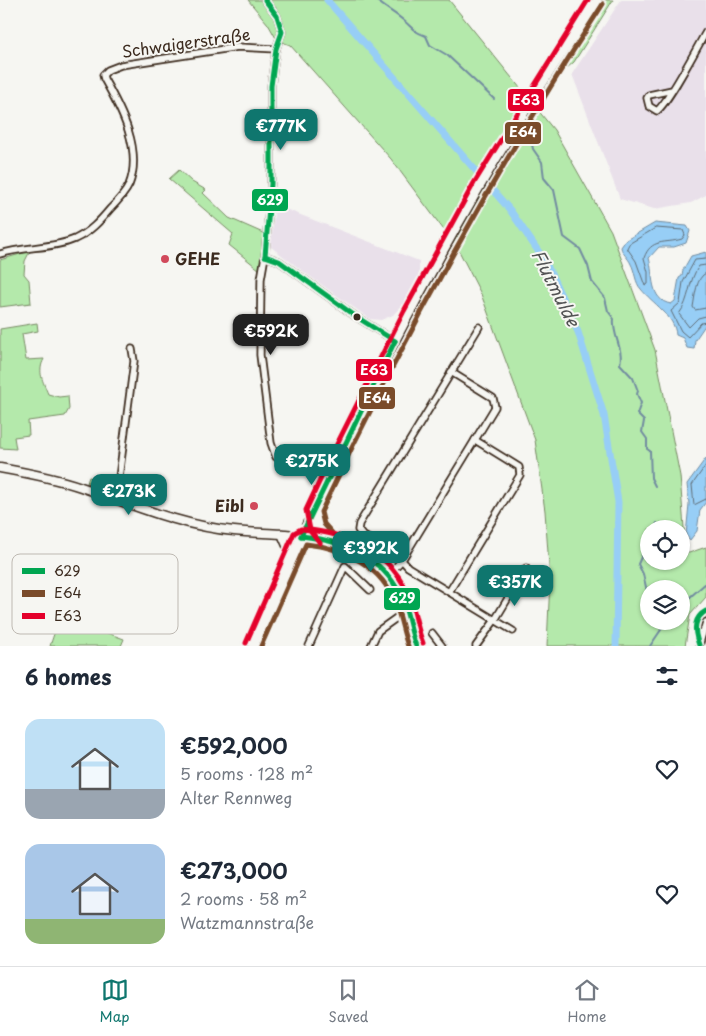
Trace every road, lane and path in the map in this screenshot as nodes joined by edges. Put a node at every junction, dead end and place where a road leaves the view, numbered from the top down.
1 (265, 0) edge
2 (597, 0) edge
3 (706, 32) edge
4 (276, 49) junction
5 (672, 90) junction
6 (0, 254) edge
7 (265, 256) junction
8 (479, 327) dead end
9 (395, 341) junction
10 (132, 349) dead end
11 (451, 372) junction
12 (475, 440) junction
13 (276, 457) dead end
14 (0, 468) edge
15 (116, 500) junction
16 (313, 511) junction
17 (282, 534) junction
18 (301, 536) junction
19 (326, 538) junction
20 (292, 557) junction
21 (402, 560) junction
22 (526, 568) dead end
23 (388, 575) junction
24 (370, 590) dead end
25 (449, 592) junction
26 (398, 616) dead end
27 (495, 620) junction
28 (706, 622) edge
29 (513, 631) dead end
30 (432, 633) dead end
31 (253, 646) edge
32 (309, 646) edge
33 (371, 646) edge
34 (416, 646) edge
35 (442, 646) edge
36 (476, 646) edge
37 (699, 646) edge

1 - 4 street
2 - 9 main road
3 - 5 street
4 - 6 street, Schwaigerstraße
4 - 7 street
5 - 5 street
7 - 9 street
7 - 13 street
8 - 11 street
9 - 16 main road
10 - 15 street
11 - 12 street
11 - 21 street
12 - 21 street
12 - 25 street
14 - 15 main road
15 - 17 main road
16 - 18 main road
16 - 19 main road
17 - 18 main road
17 - 20 main road
18 - 19 main road
18 - 20 main road
19 - 23 main road
20 - 31 main road
21 - 23 street
21 - 25 street
22 - 27 street
23 - 34 main road
24 - 32 street
25 - 27 street
26 - 33 street
27 - 29 street
27 - 36 street
28 - 37 street
30 - 35 street

